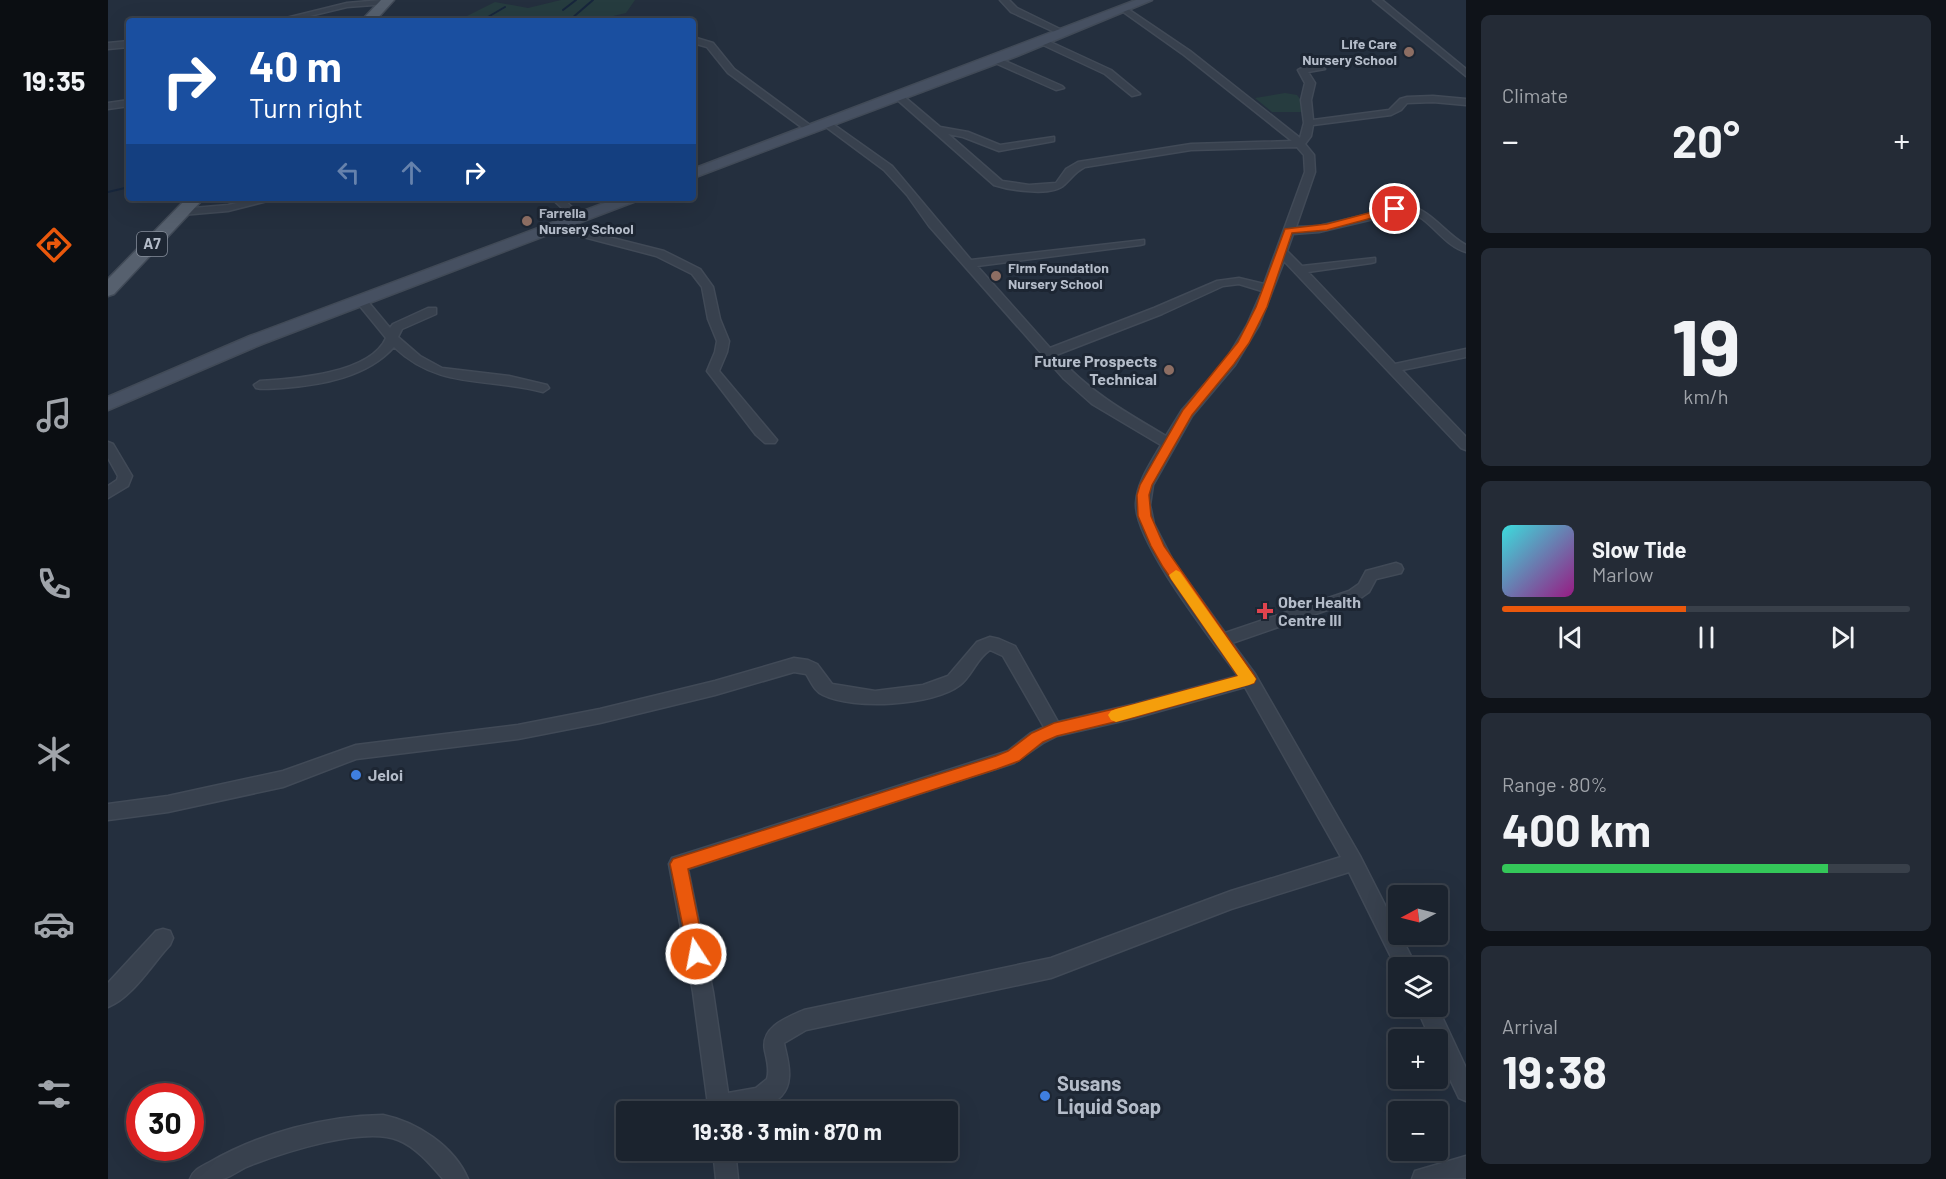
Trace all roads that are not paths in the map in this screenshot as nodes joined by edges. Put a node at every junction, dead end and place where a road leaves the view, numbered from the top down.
1 (1004, 0) edge
2 (1146, 0) edge
3 (1377, 0) edge
4 (388, 1) edge
5 (1125, 9) junction
6 (286, 18) edge
7 (371, 18) edge
8 (1064, 33) junction
9 (696, 41) edge
10 (1044, 42) junction
11 (126, 44) edge
12 (108, 46) edge
13 (996, 60) junction
14 (1321, 69) dead end
15 (1466, 74) edge
16 (1059, 88) dead end
17 (1135, 94) dead end
18 (898, 96) junction
19 (1466, 102) edge
20 (126, 103) edge
21 (108, 106) edge
22 (1309, 123) junction
23 (827, 124) junction
24 (811, 130) junction
25 (938, 130) junction
26 (1051, 139) dead end
27 (1300, 144) junction
28 (696, 173) edge
29 (193, 201) edge
30 (260, 201) edge
31 (559, 201) edge
32 (623, 201) edge
33 (182, 212) junction
34 (579, 218) junction
35 (557, 227) junction
36 (1288, 231) junction
37 (1140, 242) dead end
38 (1466, 249) edge
39 (1282, 252) junction
40 (1371, 260) dead end
41 (969, 264) junction
42 (1301, 270) junction
43 (1268, 288) junction
44 (108, 290) edge
45 (361, 300) junction
46 (432, 311) dead end
47 (392, 338) junction
48 (1466, 353) edge
49 (1047, 354) junction
50 (1393, 368) junction
51 (260, 386) dead end
52 (543, 388) dead end
53 (108, 404) edge
54 (770, 440) dead end
55 (1168, 443) junction
56 (1466, 445) edge
57 (108, 447) edge
58 (108, 493) edge
59 (1396, 569) dead end
60 (1223, 640) junction
61 (1249, 679) junction
62 (1054, 730) junction
63 (108, 812) edge
64 (1354, 862) junction
65 (163, 938) dead end
66 (1402, 957) edge
67 (108, 997) edge
68 (1431, 1017) edge
69 (1465, 1086) edge
70 (719, 1101) edge
71 (745, 1101) edge
72 (725, 1161) edge
73 (1466, 1167) edge
74 (201, 1179) edge
75 (457, 1179) edge
76 (727, 1179) edge
77 (1423, 1179) edge

1 - 8 street
2 - 5 street
3 - 15 street
4 - 6 street
4 - 7 main road
5 - 8 street
5 - 27 street
8 - 10 street
9 - 24 street
10 - 13 street
10 - 17 street
11 - 12 street
13 - 16 street
13 - 18 street
14 - 22 street
18 - 23 street
18 - 25 street
19 - 22 street
20 - 21 street
22 - 27 street
23 - 24 street
23 - 41 street
24 - 28 street
25 - 26 street
25 - 27 street
27 - 36 street
29 - 33 main road, A7
30 - 33 street
31 - 34 street
32 - 34 street
33 - 44 main road, A7
34 - 35 street
35 - 45 street
35 - 54 street
36 - 38 street
36 - 39 street
37 - 41 street
39 - 42 street
39 - 43 street
40 - 42 street
41 - 49 street
42 - 50 street
43 - 49 street
43 - 55 street
45 - 47 street
45 - 53 street
46 - 47 street
47 - 51 street
47 - 52 street
48 - 50 street
49 - 55 street
50 - 56 street
55 - 60 street
57 - 58 street
59 - 60 street
60 - 61 street
61 - 62 street
61 - 64 street
62 - 63 street
62 - 70 street
64 - 66 street
64 - 71 street
65 - 67 street
68 - 69 street
72 - 76 street
73 - 77 street
74 - 75 street

